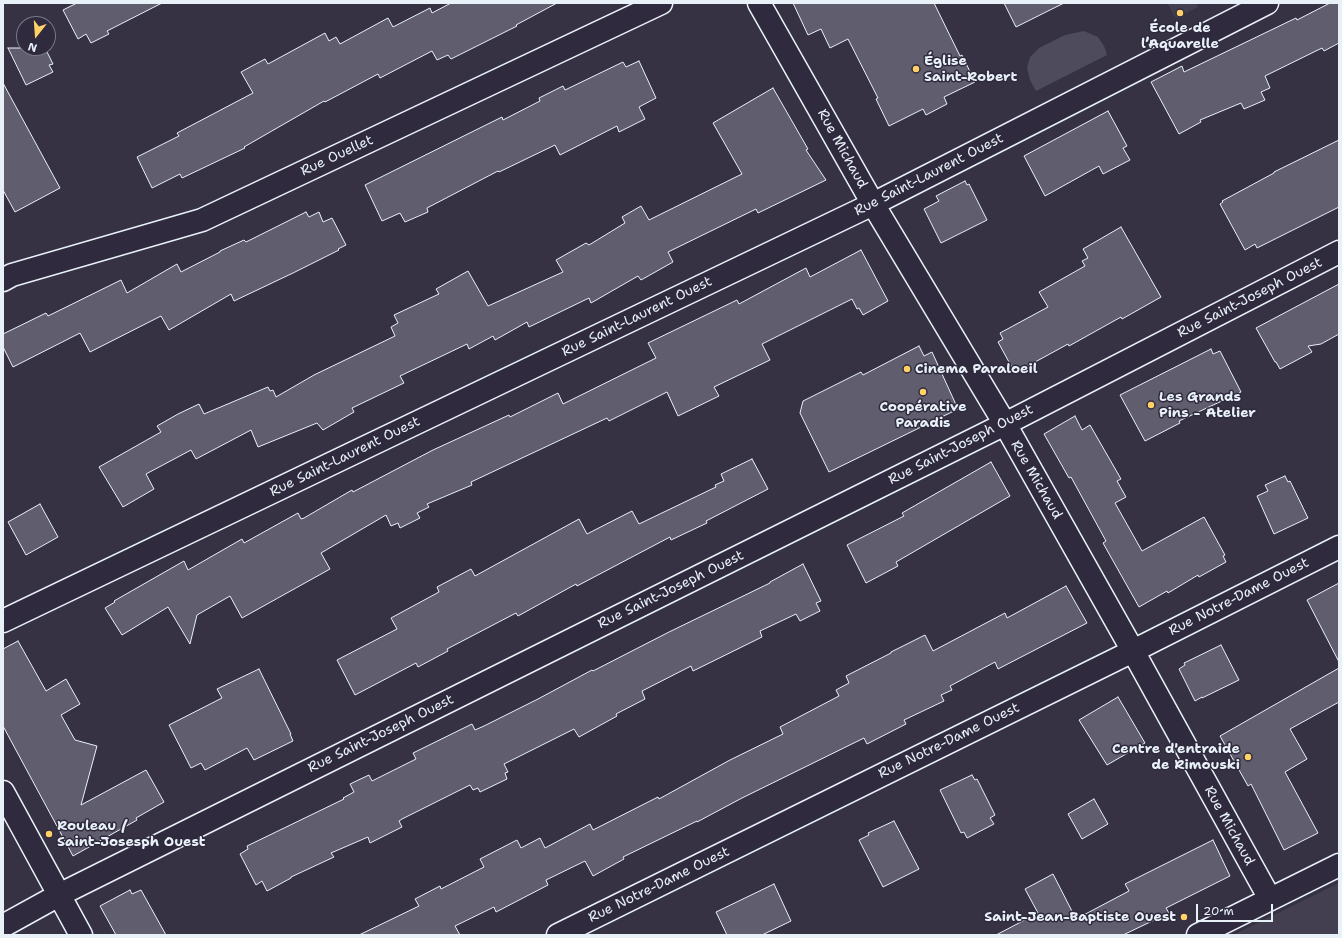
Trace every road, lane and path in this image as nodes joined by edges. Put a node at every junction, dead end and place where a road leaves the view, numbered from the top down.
1 (661, 3) edge
2 (759, 3) edge
3 (1267, 3) edge
4 (873, 204) junction
5 (1339, 252) edge
6 (3, 280) edge
7 (1005, 424) junction
8 (1339, 546) edge
9 (3, 621) edge
10 (1133, 650) junction
11 (3, 792) edge
12 (1339, 865) edge
13 (59, 895) junction
14 (1270, 899) junction
15 (3, 926) edge
16 (81, 935) edge
17 (558, 935) edge
18 (1198, 935) edge

1 - 6 street, Rue Ouellet
2 - 4 street, Rue Michaud
3 - 4 street, Rue Saint-Laurent Ouest
4 - 7 street, Rue Michaud
4 - 9 street, Rue Saint-Laurent Ouest
5 - 7 street, Rue Saint-Joseph Ouest
7 - 10 street, Rue Michaud
7 - 13 street, Rue Saint-Joseph Ouest
8 - 10 street, Rue Notre-Dame Ouest
10 - 14 street, Rue Michaud
10 - 17 street, Rue Notre-Dame Ouest
11 - 13 street
12 - 14 street
13 - 15 street, Rue Saint-Joseph Ouest
13 - 16 street
14 - 18 street

